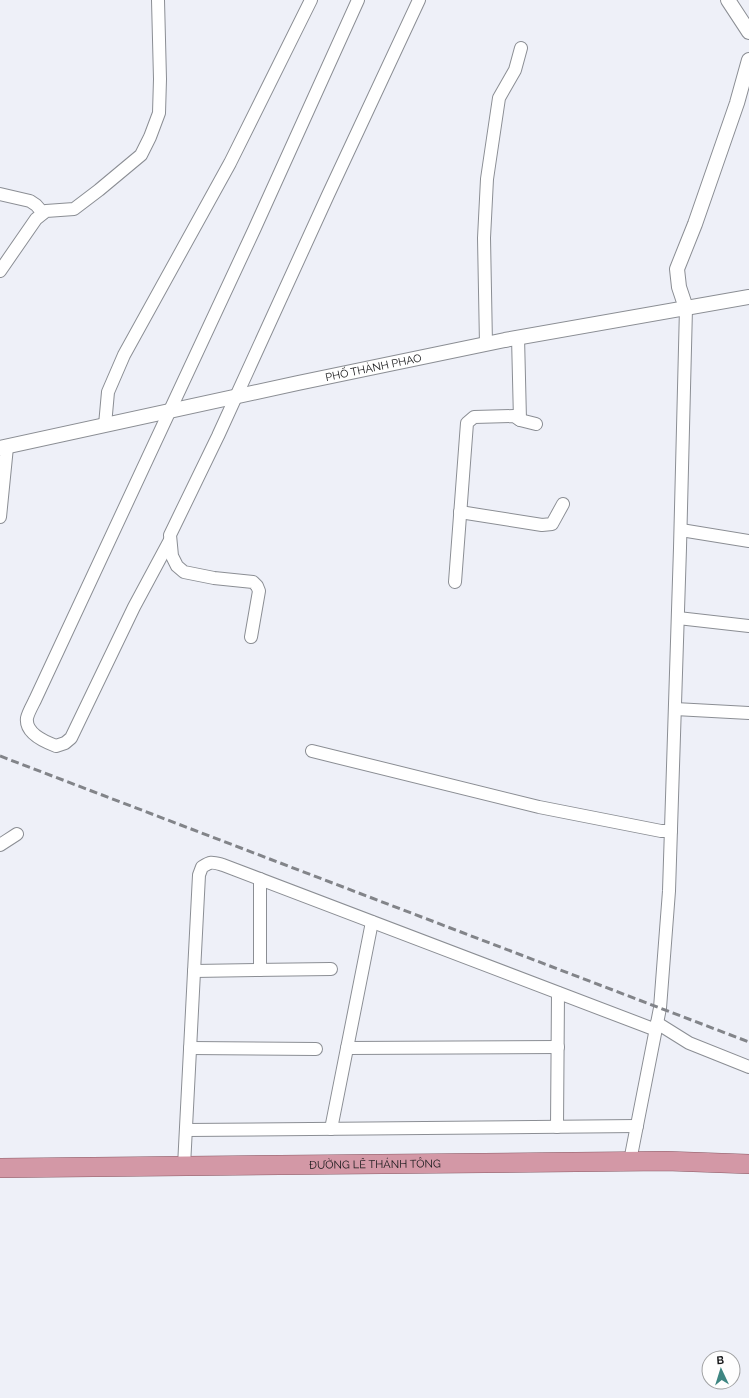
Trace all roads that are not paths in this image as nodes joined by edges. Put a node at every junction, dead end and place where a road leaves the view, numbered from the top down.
1 (158, 0) edge
2 (311, 0) edge
3 (358, 0) edge
4 (419, 0) edge
5 (728, 0) edge
6 (749, 32) edge
7 (520, 48) dead end
8 (749, 60) edge
9 (0, 194) edge
10 (43, 213) junction
11 (0, 271) edge
12 (749, 297) edge
13 (686, 308) junction
14 (518, 338) junction
15 (486, 344) junction
16 (232, 397) junction
17 (173, 410) junction
18 (520, 420) junction
19 (536, 424) dead end
20 (105, 425) junction
21 (4, 448) edge
22 (563, 504) dead end
23 (460, 512) junction
24 (0, 517) edge
25 (681, 530) junction
26 (170, 540) junction
27 (749, 541) edge
28 (455, 582) dead end
29 (678, 618) junction
30 (749, 626) edge
31 (251, 638) dead end
32 (675, 709) junction
33 (749, 713) edge
34 (312, 751) dead end
35 (671, 831) junction
36 (17, 834) dead end
37 (0, 845) edge
38 (260, 879) junction
39 (372, 922) junction
40 (331, 969) dead end
41 (260, 970) junction
42 (194, 971) junction
43 (558, 993) junction
44 (656, 1027) junction
45 (558, 1047) junction
46 (190, 1048) junction
47 (347, 1048) junction
48 (316, 1049) dead end
49 (749, 1067) edge
50 (637, 1126) junction
51 (557, 1127) junction
52 (331, 1129) junction
53 (186, 1130) junction
54 (630, 1161) junction
55 (749, 1164) edge
56 (184, 1166) junction
57 (0, 1168) edge

1 - 10 street
2 - 20 street
3 - 17 street
4 - 16 street
5 - 6 street
7 - 15 street
8 - 13 street
9 - 10 street
10 - 11 street
12 - 13 street, PHỐ THÀNH PHAO
13 - 14 street, PHỐ THÀNH PHAO
13 - 25 street
14 - 15 street, PHỐ THÀNH PHAO
14 - 18 street
15 - 16 street, PHỐ THÀNH PHAO
16 - 17 street, PHỐ THÀNH PHAO
16 - 26 street
17 - 20 street, PHỐ THÀNH PHAO
17 - 26 street
18 - 19 street
18 - 23 street
20 - 21 street, PHỐ THÀNH PHAO
21 - 24 street
22 - 23 street
23 - 28 street
25 - 27 street
25 - 29 street
26 - 31 street
29 - 30 street
29 - 32 street
32 - 33 street
32 - 35 street
34 - 35 street
35 - 44 street
36 - 37 street
38 - 39 street
38 - 41 street
38 - 42 street
39 - 43 street
39 - 47 street
40 - 41 street
41 - 42 street
42 - 46 street
43 - 44 street
43 - 45 street
44 - 49 street
44 - 50 street
45 - 47 street
45 - 51 street
46 - 48 street
46 - 53 street
47 - 52 street
50 - 51 street
50 - 54 street
51 - 52 street
52 - 53 street
53 - 56 street
54 - 55 highway, ĐƯỜNG LÊ THÁNH TÔNG
54 - 56 highway, ĐƯỜNG LÊ THÁNH TÔNG
56 - 57 highway, ĐƯỜNG LÊ THÁNH TÔNG

